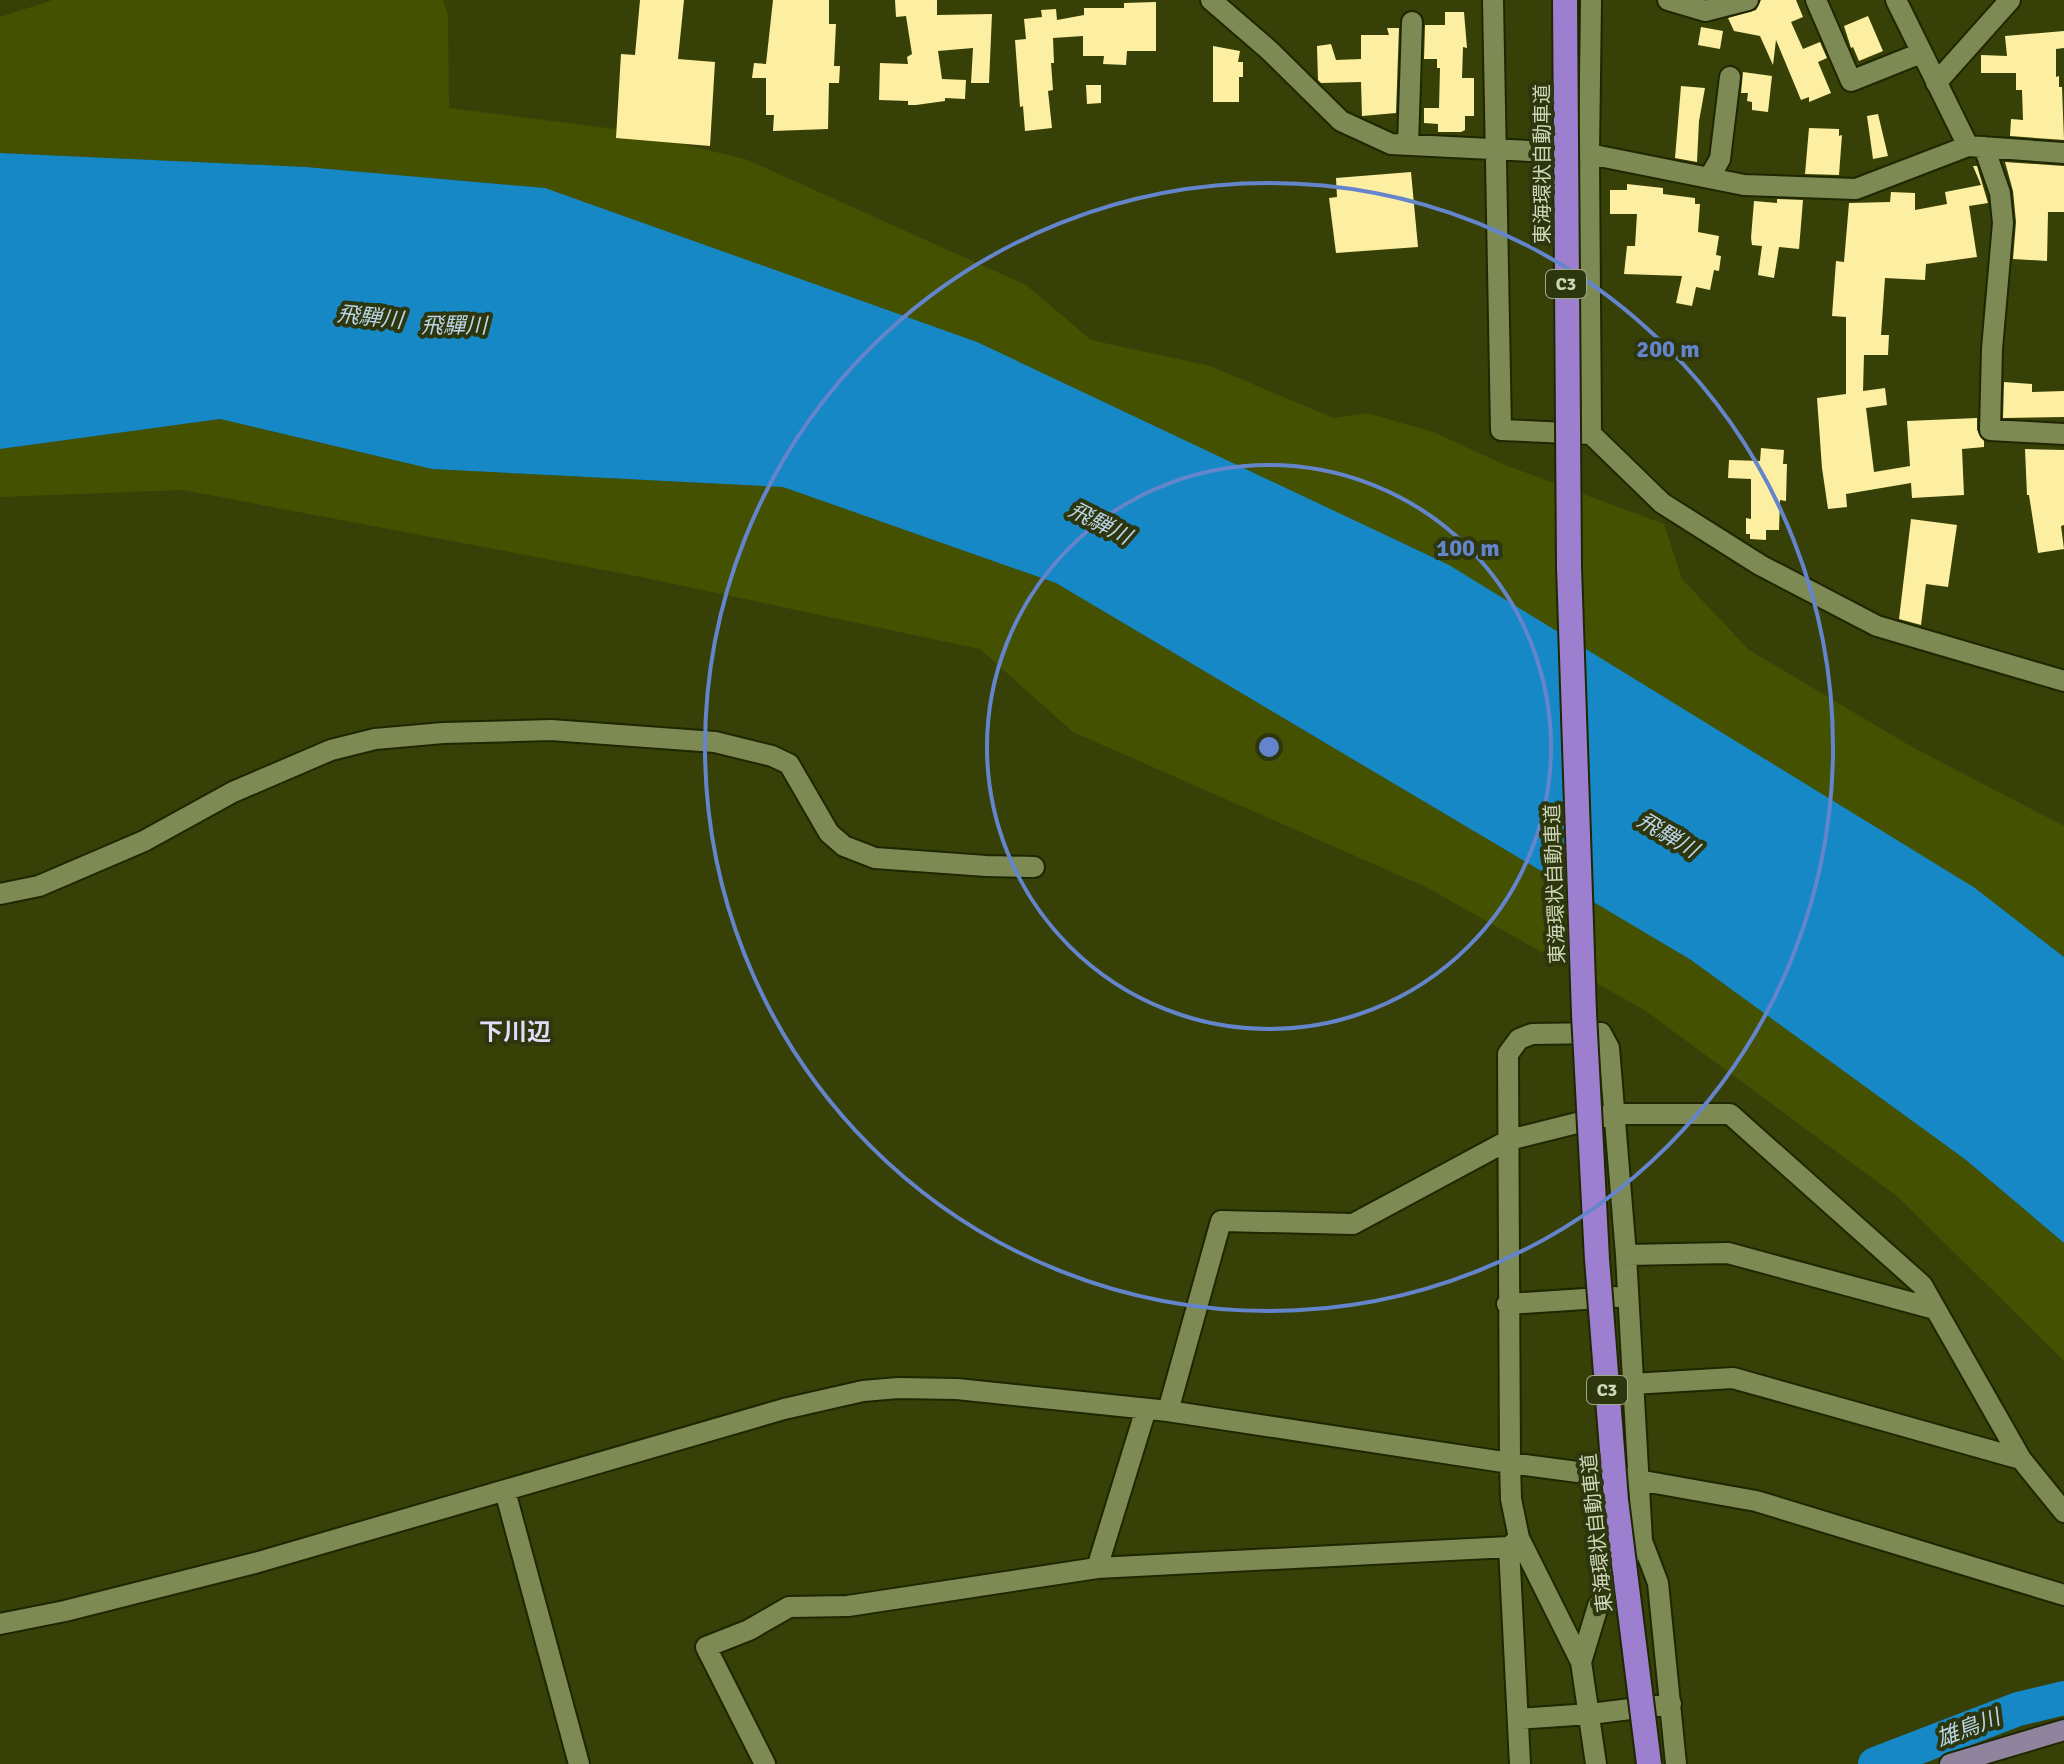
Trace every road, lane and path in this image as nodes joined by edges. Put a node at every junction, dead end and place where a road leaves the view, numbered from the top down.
1 (1211, 0) edge
2 (1493, 0) edge
3 (1565, 0) edge
4 (1591, 0) edge
5 (1668, 0) edge
6 (1748, 0) edge
7 (1816, 0) edge
8 (1896, 0) edge
9 (2010, 0) edge
10 (1412, 22) dead end
11 (1921, 53) junction
12 (1730, 77) dead end
13 (1936, 83) junction
14 (1408, 145) junction
15 (1976, 147) junction
16 (1495, 149) junction
17 (2064, 153) edge
18 (1589, 154) junction
19 (1709, 178) junction
20 (1591, 434) junction
21 (2064, 434) edge
22 (2064, 681) edge
23 (1034, 867) dead end
24 (0, 894) edge
25 (1613, 1114) junction
26 (1509, 1140) junction
27 (1626, 1255) junction
28 (1627, 1296) junction
29 (1507, 1304) junction
30 (1935, 1309) junction
31 (1632, 1384) junction
32 (1146, 1409) junction
33 (1168, 1411) junction
34 (2021, 1459) junction
35 (1510, 1463) junction
36 (1638, 1480) junction
37 (505, 1491) junction
38 (2064, 1512) edge
39 (1642, 1541) junction
40 (1514, 1543) junction
41 (1097, 1568) junction
42 (2063, 1589) edge
43 (0, 1624) edge
44 (1581, 1662) junction
45 (1671, 1704) junction
46 (1590, 1714) junction
47 (1518, 1719) junction
48 (2064, 1730) edge
49 (579, 1764) edge
50 (765, 1764) edge
51 (1520, 1764) edge
52 (1596, 1764) edge
53 (1649, 1764) edge
54 (1676, 1764) edge
55 (1950, 1764) edge

1 - 14 street
2 - 16 street
3 - 53 highway, 東海環状自動車道 / C3, bridge
4 - 18 street
5 - 6 street
7 - 11 street
8 - 11 street
9 - 13 street
10 - 14 street
11 - 13 street
12 - 19 street
13 - 15 street
14 - 16 street
15 - 17 street
15 - 19 street
15 - 21 street
16 - 18 street
16 - 20 street
18 - 19 street
18 - 20 street
20 - 22 street
23 - 24 street
25 - 26 street
25 - 26 street
25 - 27 street
25 - 30 street
26 - 29 street
26 - 33 street
27 - 28 street
27 - 30 street
28 - 29 street
28 - 31 street
29 - 35 street
30 - 34 street
31 - 34 street
31 - 36 street
32 - 33 street
32 - 37 street
32 - 41 street
33 - 35 street
34 - 38 street
35 - 36 street
35 - 40 street
36 - 39 street
36 - 42 street
37 - 43 street
37 - 49 street
39 - 44 street
39 - 45 street
40 - 41 street
40 - 44 street
40 - 47 street
41 - 50 street
44 - 46 street
45 - 46 street
45 - 54 street
46 - 47 street
46 - 52 street
47 - 51 street
48 - 55 main road

